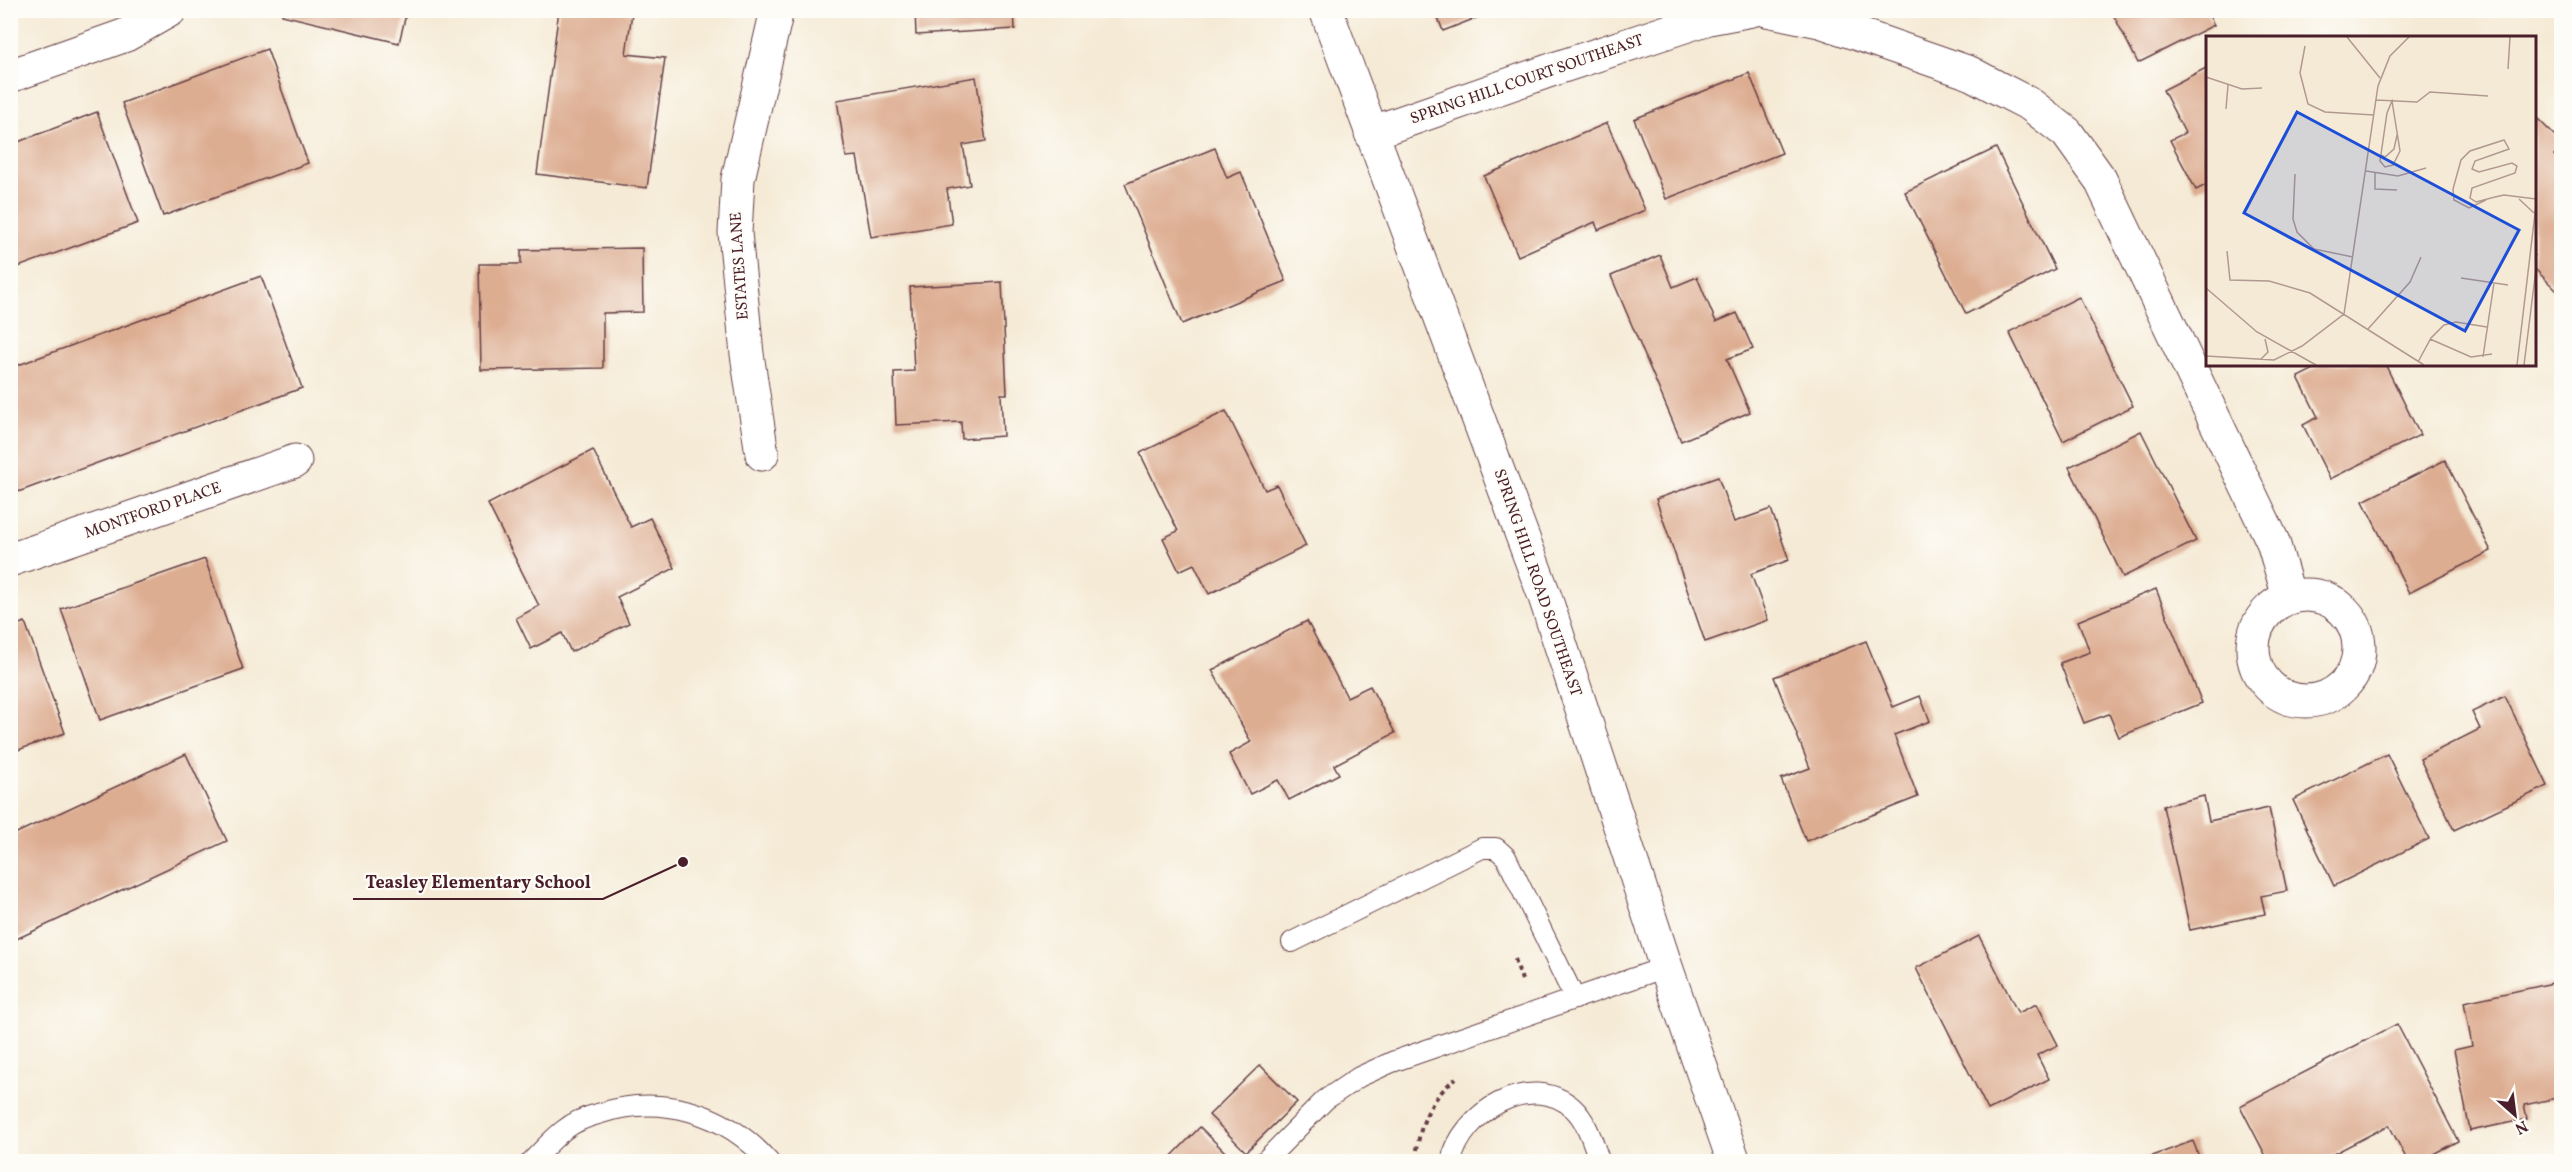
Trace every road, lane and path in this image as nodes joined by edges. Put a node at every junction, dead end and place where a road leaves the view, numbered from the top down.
1 (170, 10) edge
2 (777, 10) edge
3 (1326, 10) edge
4 (1752, 10) edge
5 (1767, 10) edge
6 (10, 76) edge
7 (1371, 133) junction
8 (762, 454) dead end
9 (296, 461) dead end
10 (10, 560) edge
11 (2289, 597) dead end
12 (1292, 942) dead end
13 (1665, 967) junction
14 (1575, 999) junction
15 (531, 1161) edge
16 (769, 1161) edge
17 (1264, 1161) edge
18 (1451, 1161) edge
19 (1600, 1161) edge
20 (1734, 1161) edge

1 - 6 street
2 - 8 street, ESTATES LANE
3 - 7 street, SPRING HILL ROAD SOUTHEAST
4 - 7 street, SPRING HILL COURT SOUTHEAST
5 - 11 street
7 - 13 street, SPRING HILL ROAD SOUTHEAST
9 - 10 street, MONTFORD PLACE
12 - 14 lane
13 - 14 lane
13 - 20 street, SPRING HILL ROAD SOUTHEAST
14 - 17 lane
15 - 16 lane
18 - 19 lane

